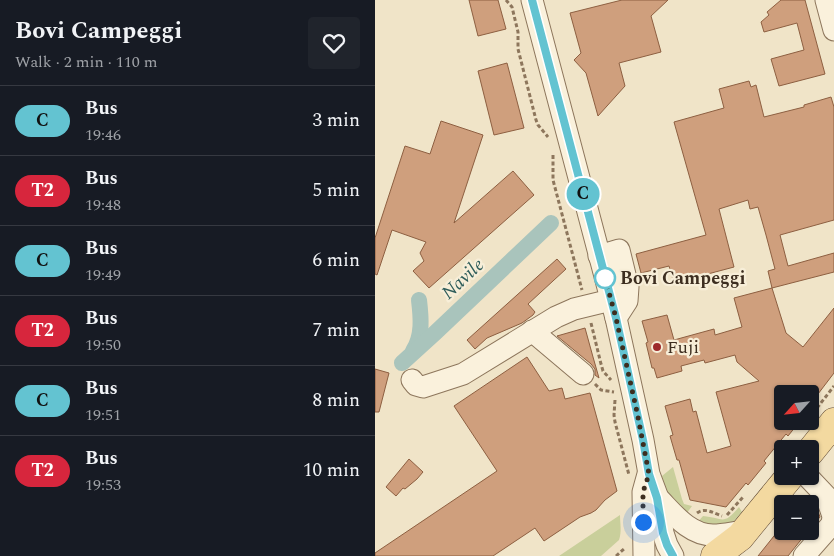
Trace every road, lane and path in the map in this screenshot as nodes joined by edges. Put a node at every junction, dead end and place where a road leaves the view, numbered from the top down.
1 (506, 0) edge
2 (531, 0) edge
3 (826, 0) edge
4 (834, 30) edge
5 (550, 143) dead end
6 (552, 148) dead end
7 (584, 298) dead end
8 (613, 309) junction
9 (590, 320) dead end
10 (532, 331) junction
11 (583, 374) dead end
12 (411, 380) dead end
13 (834, 386) edge
14 (825, 415) edge
15 (815, 440) edge
16 (640, 477) junction
17 (774, 480) edge
18 (816, 485) edge
19 (747, 492) dead end
20 (657, 498) junction
21 (695, 514) dead end
22 (739, 541) edge
23 (644, 556) edge
24 (673, 556) edge
25 (715, 556) edge
26 (804, 556) edge

1 - 5 path
2 - 8 street
3 - 4 street
6 - 7 path
8 - 10 street
8 - 16 street
9 - 16 path
10 - 11 street
10 - 12 street
13 - 14 path
14 - 15 main road
16 - 20 street
16 - 23 street
17 - 22 main road
18 - 26 street
19 - 21 path
20 - 22 street
20 - 24 street
22 - 25 main road

